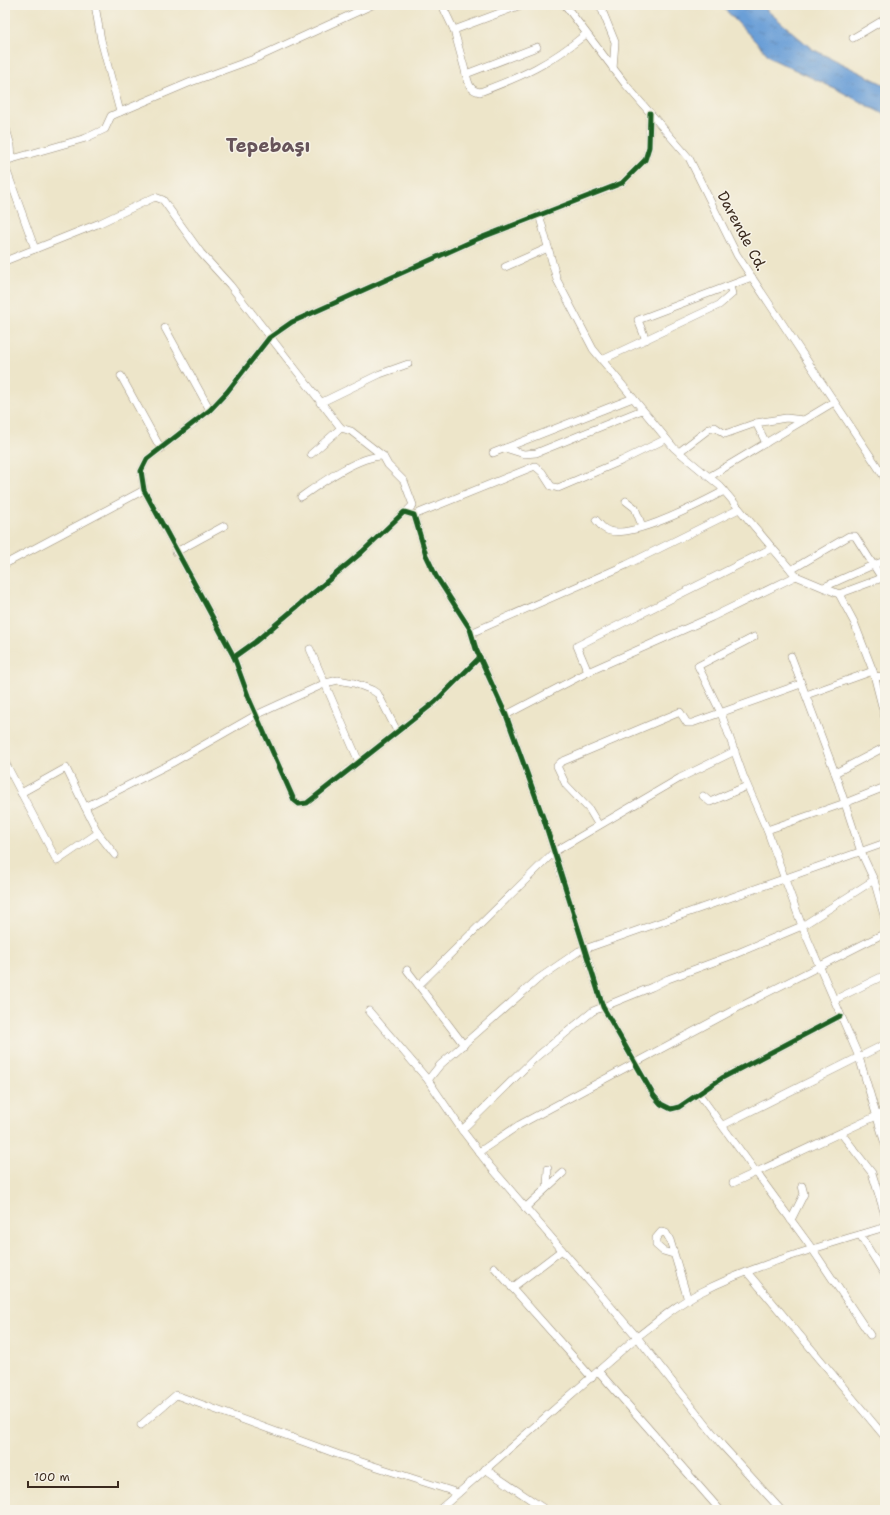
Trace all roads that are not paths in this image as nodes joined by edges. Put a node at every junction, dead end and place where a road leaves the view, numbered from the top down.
1 (95, 5) edge
2 (372, 5) edge
3 (442, 5) edge
4 (521, 5) edge
5 (565, 5) edge
6 (600, 5) edge
7 (885, 19) edge
8 (454, 30) junction
9 (586, 34) junction
10 (853, 38) dead end
11 (537, 47) dead end
12 (613, 69) junction
13 (466, 74) junction
14 (120, 112) junction
15 (650, 113) junction
16 (5, 125) edge
17 (8, 160) edge
18 (5, 166) edge
19 (540, 214) junction
20 (548, 248) junction
21 (35, 249) junction
22 (5, 261) edge
23 (505, 267) dead end
24 (752, 277) junction
25 (730, 286) junction
26 (165, 328) dead end
27 (269, 338) junction
28 (646, 340) junction
29 (602, 360) junction
30 (408, 364) dead end
31 (121, 376) dead end
32 (633, 398) junction
33 (834, 402) junction
34 (320, 403) junction
35 (210, 410) junction
36 (642, 410) junction
37 (804, 420) junction
38 (756, 423) junction
39 (341, 428) junction
40 (666, 438) junction
41 (766, 443) junction
42 (505, 448) junction
43 (162, 449) junction
44 (679, 452) junction
45 (492, 453) dead end
46 (311, 454) dead end
47 (383, 456) junction
48 (709, 477) junction
49 (885, 478) edge
50 (144, 490) junction
51 (724, 491) junction
52 (300, 497) dead end
53 (626, 501) dead end
54 (739, 509) junction
55 (411, 513) junction
56 (596, 520) dead end
57 (224, 526) dead end
58 (642, 526) junction
59 (772, 548) junction
60 (176, 552) junction
61 (885, 561) edge
62 (5, 564) edge
63 (873, 565) junction
64 (791, 570) junction
65 (796, 576) junction
66 (883, 577) edge
67 (824, 587) junction
68 (838, 594) junction
69 (471, 633) junction
70 (754, 637) dead end
71 (310, 649) dead end
72 (791, 656) dead end
73 (234, 657) junction
74 (480, 657) junction
75 (588, 672) junction
76 (873, 673) junction
77 (885, 678) edge
78 (324, 684) junction
79 (801, 684) junction
80 (806, 695) junction
81 (721, 713) junction
82 (506, 714) junction
83 (256, 715) junction
84 (885, 718) edge
85 (397, 731) junction
86 (885, 747) edge
87 (735, 751) junction
88 (5, 762) edge
89 (359, 762) junction
90 (835, 773) junction
91 (747, 786) junction
92 (885, 787) edge
93 (21, 793) junction
94 (702, 796) dead end
95 (845, 804) junction
96 (85, 807) junction
97 (598, 824) junction
98 (767, 830) junction
99 (98, 834) junction
100 (885, 843) edge
101 (554, 852) junction
102 (861, 852) junction
103 (115, 855) dead end
104 (784, 878) junction
105 (874, 880) junction
106 (883, 907) edge
107 (885, 919) edge
108 (802, 926) junction
109 (885, 933) edge
110 (584, 951) junction
111 (820, 966) junction
112 (407, 970) dead end
113 (885, 975) edge
114 (419, 985) junction
115 (834, 1000) junction
116 (603, 1007) junction
117 (369, 1011) dead end
118 (840, 1016) junction
119 (885, 1044) edge
120 (464, 1045) junction
121 (859, 1057) junction
122 (634, 1064) junction
123 (428, 1080) junction
124 (699, 1094) junction
125 (885, 1112) edge
126 (878, 1116) junction
127 (723, 1125) junction
128 (462, 1130) junction
129 (841, 1133) junction
130 (885, 1144) edge
131 (479, 1152) junction
132 (548, 1169) dead end
133 (757, 1172) junction
134 (563, 1173) dead end
135 (733, 1183) dead end
136 (547, 1186) junction
137 (802, 1186) dead end
138 (524, 1208) junction
139 (885, 1215) edge
140 (791, 1220) junction
141 (885, 1227) edge
142 (860, 1235) junction
143 (562, 1250) junction
144 (813, 1250) junction
145 (673, 1254) dead end
146 (494, 1267) dead end
147 (747, 1272) junction
148 (885, 1275) edge
149 (512, 1288) junction
150 (688, 1300) junction
151 (870, 1335) dead end
152 (637, 1337) junction
153 (599, 1372) junction
154 (592, 1378) junction
155 (141, 1425) dead end
156 (885, 1437) edge
157 (485, 1469) junction
158 (458, 1493) junction
159 (439, 1510) edge
160 (546, 1510) edge
161 (720, 1510) edge
162 (781, 1510) edge

1 - 14 street
2 - 14 street
3 - 8 street
4 - 8 street
5 - 9 street, Darende Cd.
6 - 12 street
7 - 10 street
8 - 13 street
9 - 12 street, Darende Cd.
9 - 13 street
11 - 13 street
12 - 15 street, Darende Cd.
14 - 17 street
15 - 19 street
15 - 24 street, Darende Cd.
16 - 17 street
18 - 21 street
19 - 20 street
19 - 27 street
20 - 23 street
20 - 29 street
21 - 22 street
21 - 27 street
24 - 25 street
24 - 33 street, Darende Cd.
25 - 28 street
25 - 28 street
26 - 35 street
27 - 34 street
27 - 35 street
28 - 29 street
29 - 32 street
30 - 34 street
31 - 43 street
32 - 36 street
32 - 42 street
33 - 37 street
33 - 49 street, Darende Cd.
34 - 39 street
35 - 43 street
36 - 40 street
36 - 42 street
37 - 38 street
37 - 41 street
38 - 41 street
38 - 44 street
39 - 46 street
39 - 47 street
40 - 44 street
40 - 55 street
41 - 48 street
42 - 45 street
43 - 50 street
44 - 48 street
47 - 52 street
47 - 55 street
48 - 51 street
50 - 60 street
50 - 62 street
51 - 54 street
51 - 58 street
53 - 58 street
54 - 59 street
54 - 69 street
55 - 69 street
55 - 73 street
56 - 58 street
57 - 60 street
59 - 64 street
59 - 75 street
60 - 73 street
61 - 63 street
63 - 64 street
63 - 66 street
63 - 67 street
64 - 65 street
65 - 67 street
65 - 75 street
66 - 68 street
67 - 68 street
68 - 76 street
69 - 74 street
70 - 81 street
71 - 78 street
72 - 79 street
73 - 83 street
74 - 82 street
74 - 85 street
75 - 82 street
76 - 77 street
76 - 80 street
76 - 84 street
78 - 83 street
78 - 85 street
78 - 89 street
79 - 80 street
79 - 81 street
80 - 90 street
81 - 87 street
81 - 97 street
82 - 101 street
83 - 89 street
83 - 96 street
85 - 89 street
86 - 90 street
87 - 91 street
87 - 97 street
88 - 93 street
90 - 95 street
91 - 94 street
91 - 98 street
92 - 95 street
93 - 96 street
93 - 99 street
95 - 98 street
95 - 102 street
96 - 99 street
97 - 101 street
98 - 104 street
99 - 103 street
100 - 102 street
101 - 110 street
101 - 114 street
102 - 104 street
102 - 105 street
104 - 108 street
104 - 110 street
105 - 106 street
105 - 108 street
106 - 107 street
108 - 111 street
108 - 116 street
109 - 111 street
110 - 116 street
110 - 120 street
111 - 115 street
111 - 122 street
112 - 114 street
113 - 115 street
114 - 120 street
115 - 118 street
116 - 122 street
116 - 128 street
117 - 123 street
118 - 121 street
118 - 124 street
119 - 121 street
120 - 123 street
121 - 126 street
121 - 127 street
122 - 124 street
122 - 131 street
123 - 128 street
124 - 127 street
125 - 126 street
126 - 129 street
126 - 130 street
127 - 133 street
128 - 131 street
129 - 133 street
129 - 139 street
131 - 138 street
132 - 136 street
133 - 135 street
133 - 140 street
134 - 136 street
136 - 138 street
137 - 140 street
138 - 143 street
140 - 144 street
141 - 142 street
142 - 144 street
142 - 148 street
143 - 149 street
143 - 152 street
144 - 147 street
144 - 151 street
145 - 150 street
146 - 149 street
147 - 150 street
147 - 156 street
149 - 154 street
150 - 152 street
152 - 153 street
152 - 162 street
153 - 154 street
153 - 161 street
154 - 157 street
155 - 158 street
157 - 158 street
157 - 160 street
158 - 159 street

